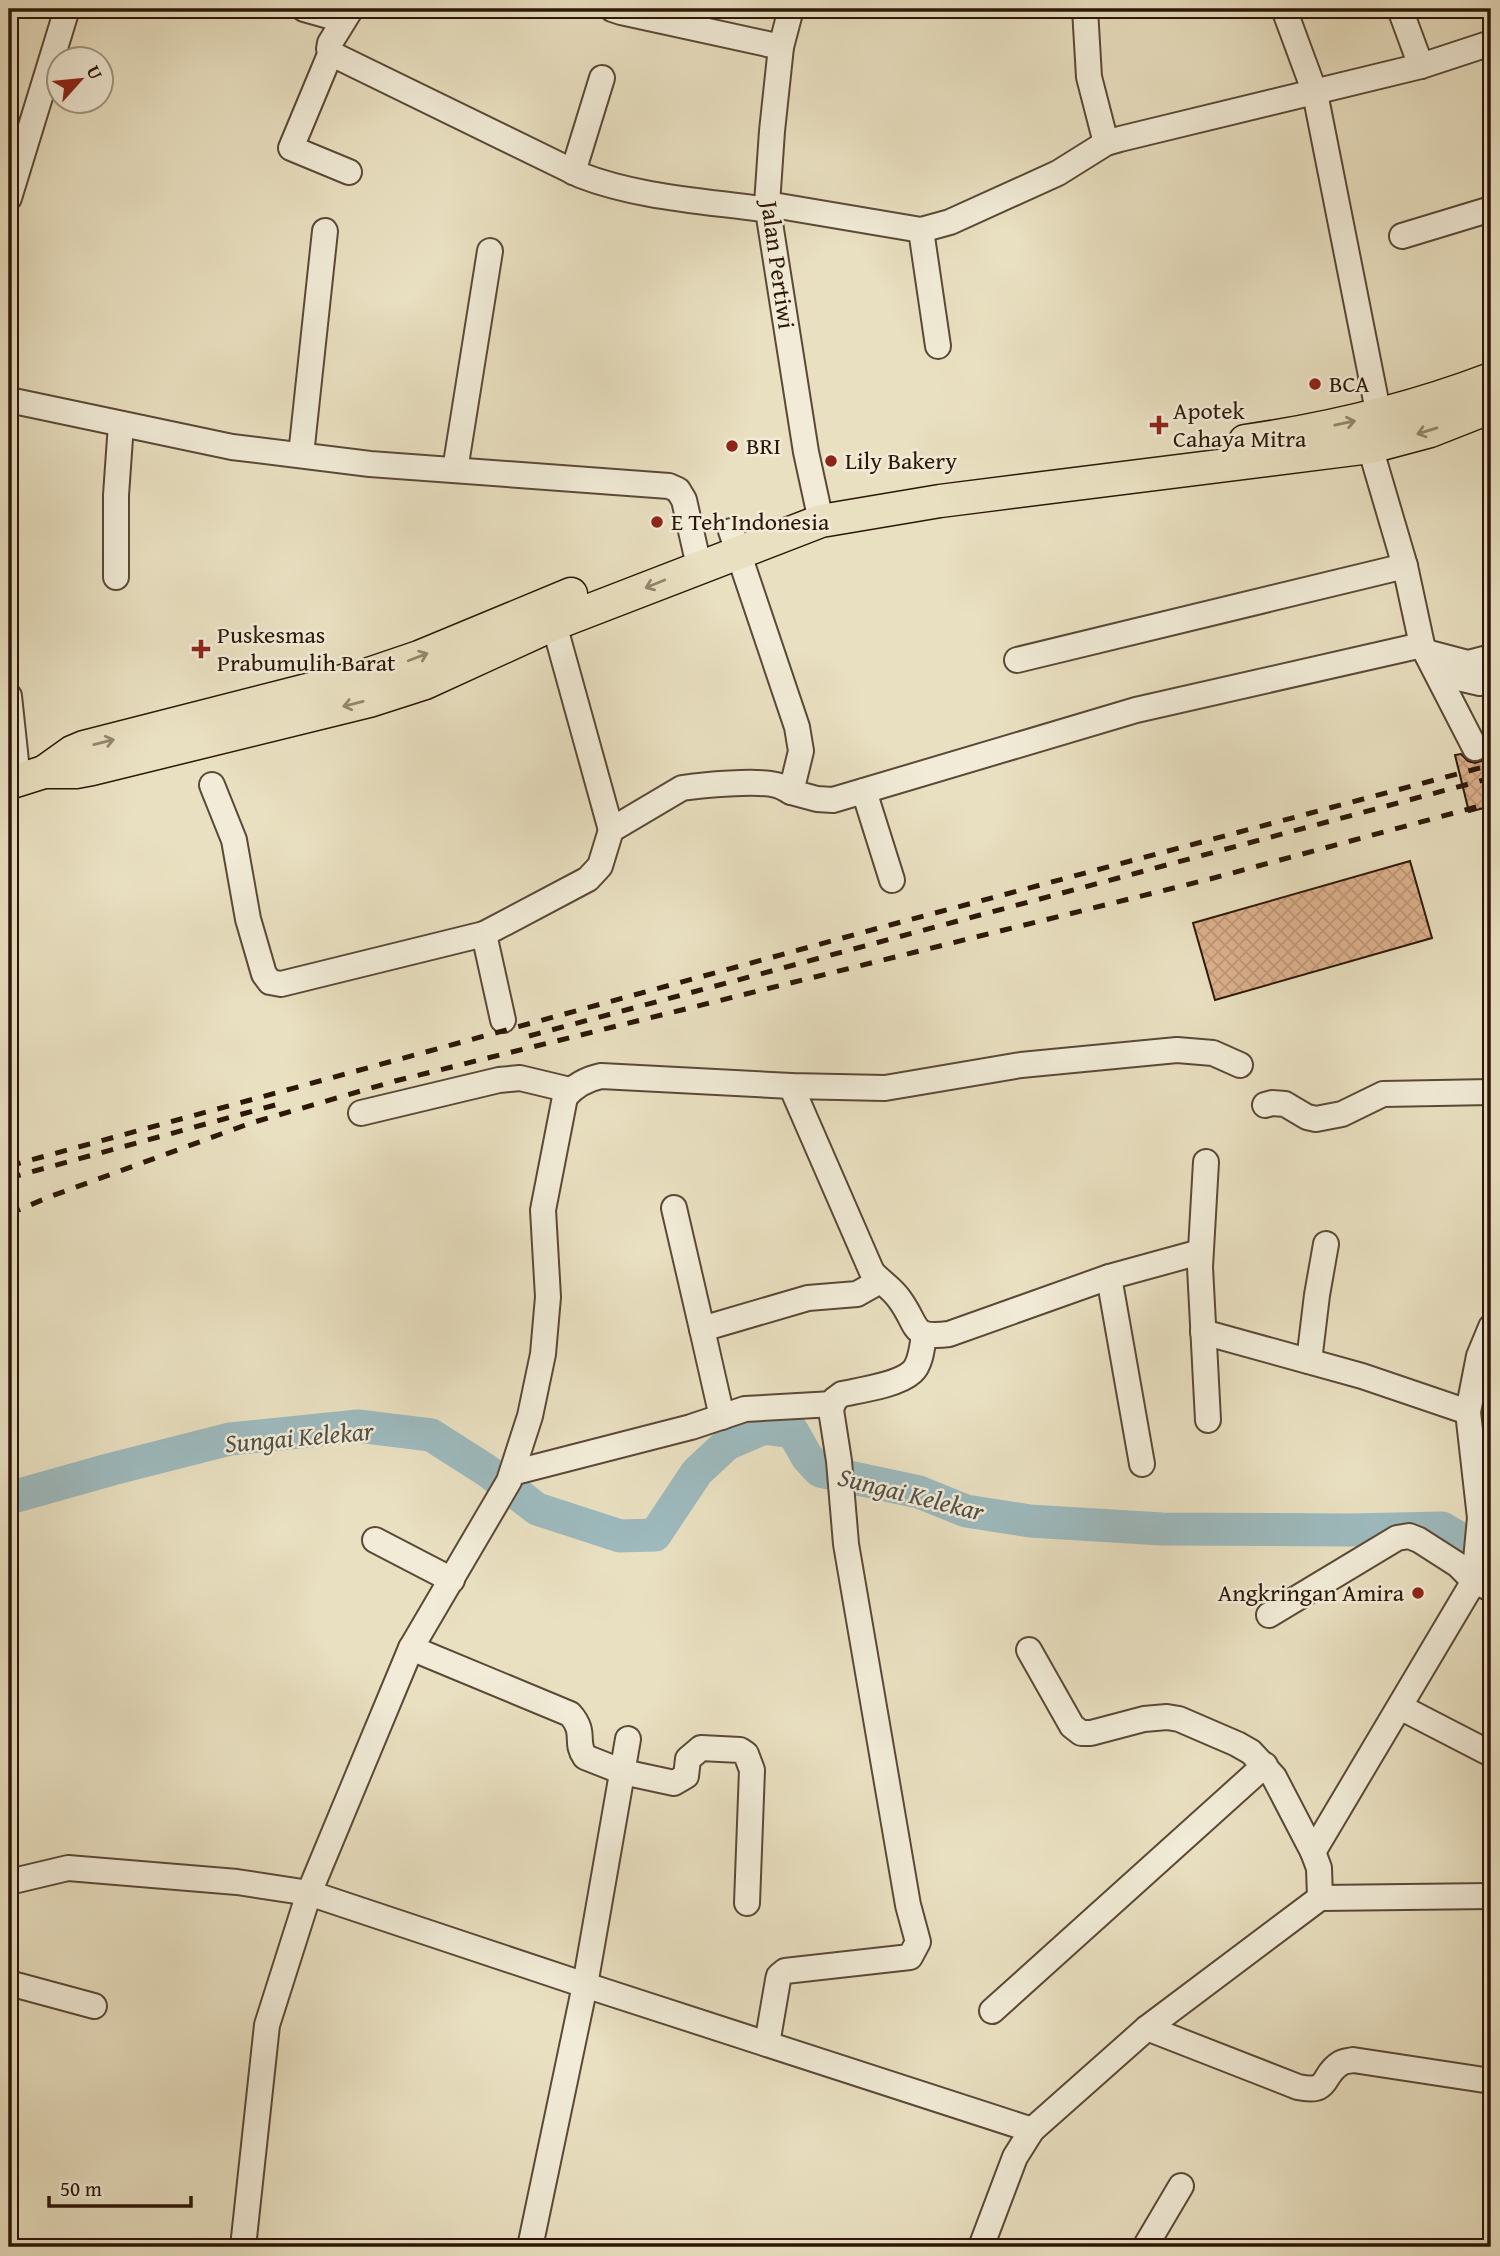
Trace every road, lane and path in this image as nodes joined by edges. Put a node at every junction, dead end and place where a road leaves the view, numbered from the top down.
1 (67, 9) edge
2 (304, 9) edge
3 (612, 9) edge
4 (790, 9) edge
5 (1085, 9) edge
6 (1284, 9) edge
7 (1400, 9) edge
8 (347, 14) edge
9 (1491, 43) edge
10 (781, 47) junction
11 (331, 52) junction
12 (1421, 66) junction
13 (602, 78) dead end
14 (1315, 93) junction
15 (1106, 143) junction
16 (349, 172) dead end
17 (573, 172) junction
18 (9, 198) edge
19 (768, 207) junction
20 (1491, 209) edge
21 (921, 230) junction
22 (325, 231) dead end
23 (1402, 236) dead end
24 (490, 251) dead end
25 (938, 346) dead end
26 (1491, 379) edge
27 (9, 400) edge
28 (1491, 407) edge
29 (1379, 416) junction
30 (121, 424) junction
31 (1370, 447) junction
32 (301, 455) junction
33 (456, 470) junction
34 (819, 510) junction
35 (734, 542) junction
36 (696, 556) junction
37 (1405, 566) junction
38 (116, 577) dead end
39 (548, 615) junction
40 (1428, 657) junction
41 (1491, 657) edge
42 (1017, 660) dead end
43 (1491, 682) edge
44 (9, 696) edge
45 (1475, 748) dead end
46 (24, 778) edge
47 (212, 785) dead end
48 (864, 791) junction
49 (791, 792) junction
50 (611, 830) junction
51 (892, 880) dead end
52 (484, 934) junction
53 (503, 1020) dead end
54 (1240, 1065) dead end
55 (791, 1086) junction
56 (570, 1090) junction
57 (1491, 1092) edge
58 (1265, 1105) dead end
59 (361, 1113) dead end
60 (1206, 1162) dead end
61 (674, 1208) dead end
62 (1326, 1244) dead end
63 (1200, 1252) junction
64 (1109, 1277) junction
65 (880, 1281) junction
66 (1491, 1327) edge
67 (702, 1329) junction
68 (1203, 1332) junction
69 (924, 1335) junction
70 (1309, 1361) junction
71 (833, 1404) junction
72 (1468, 1412) junction
73 (722, 1417) junction
74 (1208, 1420) dead end
75 (1142, 1464) dead end
76 (506, 1485) junction
77 (1484, 1522) edge
78 (375, 1540) dead end
79 (452, 1580) junction
80 (1480, 1582) edge
81 (1269, 1615) dead end
82 (411, 1648) junction
83 (1029, 1650) dead end
84 (1400, 1707) junction
85 (628, 1739) dead end
86 (1491, 1754) edge
87 (1265, 1765) junction
88 (623, 1772) junction
89 (1313, 1852) junction
90 (9, 1882) edge
91 (309, 1893) junction
92 (1491, 1896) edge
93 (1320, 1898) junction
94 (747, 1903) dead end
95 (9, 1983) edge
96 (585, 1985) junction
97 (94, 2006) dead end
98 (992, 2011) dead end
99 (1147, 2028) junction
100 (768, 2044) junction
101 (1491, 2081) edge
102 (1032, 2130) junction
103 (1181, 2186) dead end
104 (243, 2247) edge
105 (530, 2247) edge
106 (981, 2247) edge
107 (1145, 2247) edge

1 - 18 street
2 - 8 street
3 - 10 street
4 - 10 street, Jalan Pertiwi
5 - 15 street
6 - 14 street
7 - 12 street
8 - 11 street
9 - 12 street
10 - 19 street, Jalan Pertiwi
11 - 16 street
11 - 17 street
12 - 14 street
13 - 17 street
14 - 15 street
14 - 29 street
15 - 21 street
17 - 19 street
19 - 21 street
19 - 34 street, Jalan Pertiwi
20 - 23 street
21 - 25 street
22 - 32 street
24 - 33 street
26 - 29 main road
27 - 30 street
28 -> 31 main road
34 -> 29 main road
30 - 32 street
30 - 38 street
31 - 34 main road
31 - 37 street
32 - 33 street
33 - 36 street
34 - 35 main road
35 - 36 main road
35 - 49 street
36 - 39 main road
37 - 40 street
37 - 42 street
39 - 46 main road
39 - 50 street
40 - 41 street
40 - 43 street
40 - 45 street
40 - 48 street
44 - 46 street
47 - 52 street
48 - 49 street
48 - 51 street
49 - 50 street
50 - 52 street
52 - 53 street
54 - 55 street
55 - 56 street
55 - 65 street
56 - 59 street
56 - 76 street
57 - 58 street
60 - 63 street
61 - 67 street
62 - 70 street
63 - 64 street
63 - 68 street
64 - 69 street
64 - 75 street
65 - 67 street
65 - 69 street
66 - 72 street
67 - 73 street
68 - 70 street
68 - 74 street
69 - 71 street
70 - 72 street
71 - 73 street
71 - 100 street
72 - 77 street
73 - 76 street
76 - 79 street
77 - 80 street
78 - 79 street
79 - 82 street
80 - 81 street
80 - 84 street
82 - 88 street
82 - 91 street
83 - 87 street
84 - 86 street
84 - 89 street
85 - 88 street
87 - 89 street
87 - 98 street
88 - 94 street
88 - 96 street
89 - 93 street
90 - 91 street
91 - 96 street
91 - 104 street
92 - 93 street
93 - 99 street
95 - 97 street
96 - 100 street
96 - 105 street
99 - 101 street
99 - 102 street
100 - 102 street
102 - 106 street
103 - 107 street

